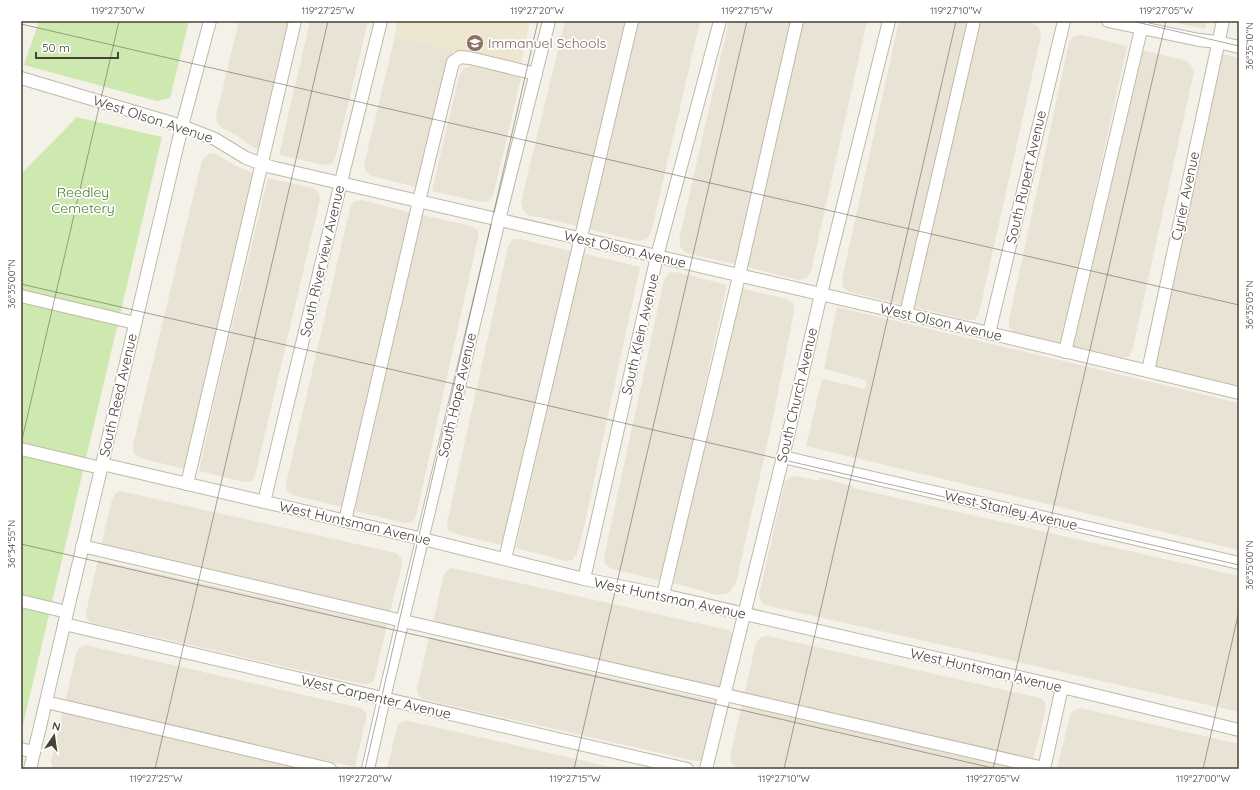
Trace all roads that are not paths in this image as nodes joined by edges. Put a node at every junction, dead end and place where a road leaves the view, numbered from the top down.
1 (210, 21) edge
2 (295, 21) edge
3 (381, 21) edge
4 (549, 21) edge
5 (632, 21) edge
6 (720, 21) edge
7 (797, 21) edge
8 (889, 21) edge
9 (974, 21) edge
10 (1064, 21) edge
11 (1108, 21) edge
12 (1223, 21) edge
13 (1142, 24) edge
14 (1218, 42) junction
15 (1239, 47) edge
16 (536, 74) junction
17 (21, 78) edge
18 (182, 126) junction
19 (261, 164) junction
20 (341, 182) junction
21 (420, 201) junction
22 (499, 220) junction
23 (580, 239) junction
24 (658, 256) junction
25 (739, 276) junction
26 (821, 294) junction
27 (21, 296) edge
28 (906, 314) junction
29 (135, 323) junction
30 (989, 333) junction
31 (1065, 352) junction
32 (1148, 372) junction
33 (1239, 393) edge
34 (21, 449) edge
35 (783, 457) junction
36 (102, 466) junction
37 (187, 484) junction
38 (264, 502) junction
39 (345, 521) junction
40 (423, 539) junction
41 (82, 546) junction
42 (505, 559) junction
43 (1239, 563) edge
44 (584, 579) junction
45 (663, 595) junction
46 (21, 601) edge
47 (67, 612) junction
48 (744, 614) junction
49 (403, 621) junction
50 (64, 624) junction
51 (1062, 687) junction
52 (724, 694) junction
53 (384, 698) junction
54 (46, 702) junction
55 (1239, 730) edge
56 (21, 749) edge
57 (34, 752) junction
58 (1044, 768) edge
59 (30, 769) edge
60 (330, 769) edge
61 (368, 769) edge
62 (687, 769) edge
63 (706, 769) edge

1 - 18 street, South Reed Avenue
2 - 19 street
3 - 20 street, South Riverview Avenue
4 - 16 street, South Hope Avenue
5 - 23 street
6 - 24 street, South Klein Avenue
7 - 25 street
8 - 26 street, South Church Avenue
9 - 28 street
10 - 30 street, South Rupert Avenue
11 - 13 street
12 - 14 street, Cyrier Avenue
13 - 14 street
13 - 31 street
14 - 15 street
14 - 32 street, Cyrier Avenue
16 - 21 street
16 - 22 street, South Hope Avenue
17 - 18 street, West Olson Avenue
18 - 19 street, West Olson Avenue
18 - 29 street, South Reed Avenue
19 - 20 street, West Olson Avenue
19 - 37 street
20 - 21 street, West Olson Avenue
20 - 38 street, South Riverview Avenue
21 - 22 street, West Olson Avenue
21 - 39 street
22 - 23 street, West Olson Avenue
22 - 40 street, South Hope Avenue
23 - 24 street, West Olson Avenue
23 - 42 street
24 - 25 street, West Olson Avenue
24 - 44 street, South Klein Avenue
25 - 26 street, West Olson Avenue
25 - 45 street
26 - 28 street, West Olson Avenue
26 - 35 street, South Church Avenue
27 - 29 street
28 - 30 street, West Olson Avenue
29 - 36 street, South Reed Avenue
30 - 31 street, West Olson Avenue
31 - 32 street, West Olson Avenue
32 - 33 street, West Olson Avenue
34 - 36 street, West Huntsman Avenue
35 - 43 street, West Stanley Avenue
35 - 48 street, South Church Avenue
36 - 37 street, West Huntsman Avenue
36 - 41 street, South Reed Avenue
37 - 38 street, West Huntsman Avenue
38 - 39 street, West Huntsman Avenue
39 - 40 street, West Huntsman Avenue
40 - 42 street, West Huntsman Avenue
40 - 49 street, South Hope Avenue
41 - 47 street, South Reed Avenue
41 - 49 street
42 - 44 street, West Huntsman Avenue
44 - 45 street, West Huntsman Avenue
45 - 48 street, West Huntsman Avenue
46 - 47 street
47 - 50 street, South Reed Avenue
48 - 51 street, West Huntsman Avenue
48 - 52 street, South Church Avenue
49 - 52 street
49 - 53 street, South Hope Avenue
50 - 53 street, West Carpenter Avenue
50 - 54 street, South Reed Avenue
51 - 55 street, West Huntsman Avenue
51 - 58 street
52 - 58 street
52 - 63 street, South Church Avenue
53 - 61 street, South Hope Avenue
53 - 62 street, West Carpenter Avenue
54 - 57 street, South Reed Avenue
54 - 60 street
56 - 57 street
57 - 59 street, South Reed Avenue

